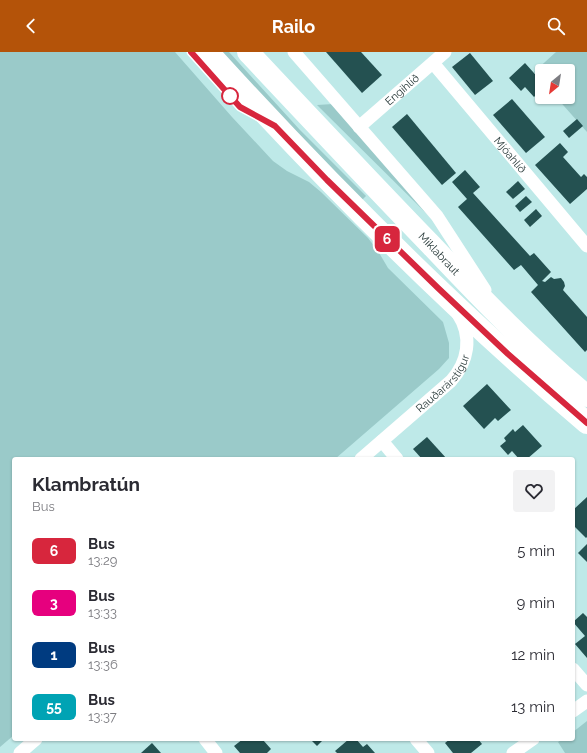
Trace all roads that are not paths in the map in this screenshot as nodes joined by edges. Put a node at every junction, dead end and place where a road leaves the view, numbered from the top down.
1 (191, 52) edge
2 (208, 52) edge
3 (248, 52) edge
4 (294, 52) edge
5 (445, 52) edge
6 (433, 63) junction
7 (275, 126) junction
8 (359, 127) junction
9 (587, 246) edge
10 (438, 288) junction
11 (508, 326) junction
12 (587, 396) edge
13 (587, 423) edge
14 (382, 441) junction
15 (363, 457) edge
16 (395, 457) edge
17 (575, 671) edge
18 (587, 686) edge
19 (587, 701) edge
20 (575, 710) edge
21 (34, 741) edge
22 (207, 741) edge
23 (418, 741) edge
24 (530, 741) edge
25 (20, 753) edge
26 (216, 753) edge
27 (428, 753) edge
28 (513, 753) edge

1 - 7 lane
2 - 7 highway
3 - 11 highway, Miklabraut
4 - 8 street
5 - 6 street, Engihlíð
6 - 8 street, Engihlíð
6 - 9 street, Mjóahlíð
7 - 10 highway
8 - 11 street
10 - 13 highway
10 - 14 street, Rauðarárstígur
11 - 12 highway, Miklabraut
14 - 15 street, Rauðarárstígur
14 - 16 street
17 - 18 street
19 - 20 street
21 - 25 street
22 - 26 street
23 - 27 street
24 - 28 street

